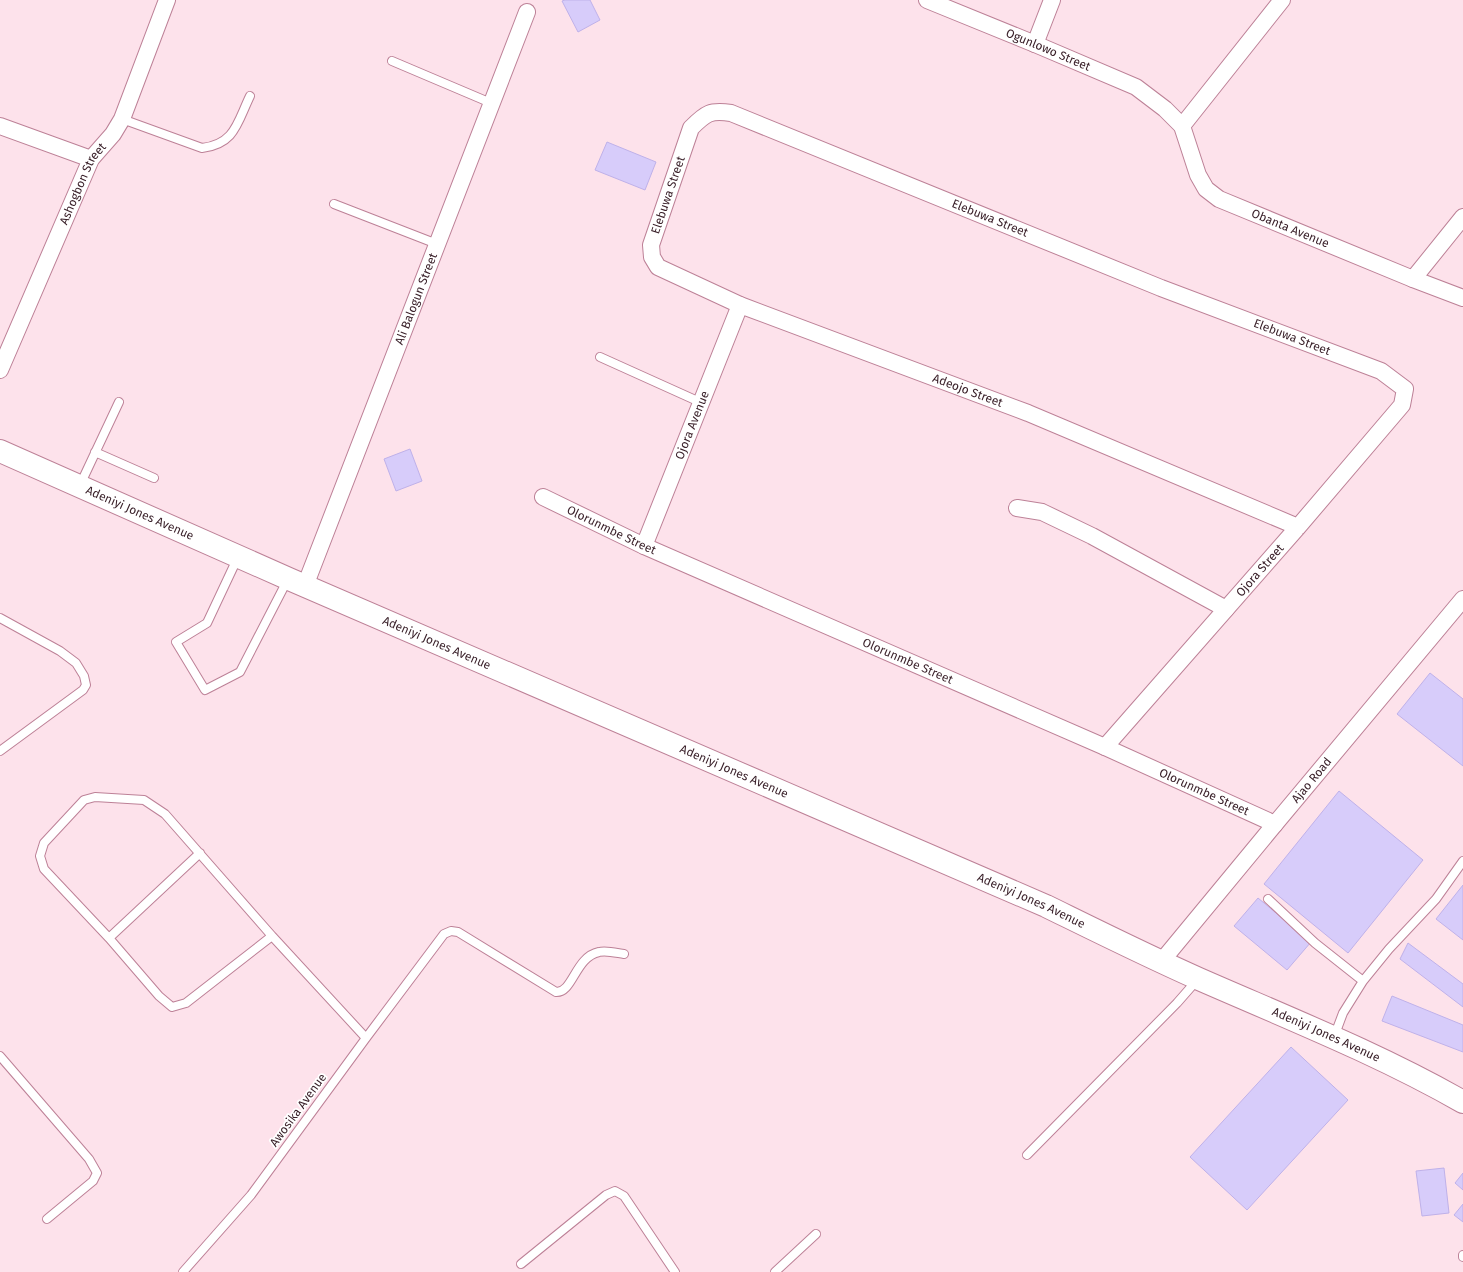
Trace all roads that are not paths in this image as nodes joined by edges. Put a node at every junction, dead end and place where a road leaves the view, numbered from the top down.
1 (167, 0) edge
2 (927, 0) edge
3 (1052, 0) edge
4 (1282, 0) edge
5 (527, 12) dead end
6 (1035, 44) junction
7 (392, 61) dead end
8 (250, 96) dead end
9 (491, 104) junction
10 (1164, 109) joint
11 (122, 119) junction
12 (0, 126) edge
13 (1182, 126) junction
14 (91, 159) junction
15 (334, 204) dead end
16 (1463, 218) edge
17 (437, 244) junction
18 (651, 245) joint
19 (1414, 279) junction
20 (1463, 298) edge
21 (740, 305) junction
22 (600, 357) dead end
23 (0, 370) edge
24 (1405, 389) joint
25 (119, 402) dead end
26 (702, 403) junction
27 (0, 451) edge
28 (95, 452) junction
29 (154, 478) dead end
30 (80, 486) junction
31 (543, 497) dead end
32 (1017, 508) dead end
33 (1298, 527) junction
34 (644, 546) junction
35 (238, 556) junction
36 (297, 582) junction
37 (1463, 599) edge
38 (1226, 609) junction
39 (0, 618) edge
40 (1105, 747) junction
41 (0, 751) edge
42 (1274, 824) junction
43 (200, 854) junction
44 (1463, 861) edge
45 (1268, 900) dead end
46 (272, 936) junction
47 (109, 938) junction
48 (624, 954) dead end
49 (1161, 962) junction
50 (1199, 979) junction
51 (1363, 981) junction
52 (366, 1038) junction
53 (1334, 1038) junction
54 (0, 1056) edge
55 (1463, 1102) edge
56 (1027, 1155) dead end
57 (47, 1219) dead end
58 (816, 1234) dead end
59 (521, 1264) dead end
60 (183, 1272) edge
61 (675, 1272) edge
62 (775, 1272) edge

1 - 11 street, Ashogbon Street
2 - 6 street, Ogunlowo Street
3 - 6 street
4 - 13 street
5 - 9 street, Ali Balogun Street
6 - 10 street, Ogunlowo Street
7 - 9 lane
8 - 11 lane
9 - 17 street, Ali Balogun Street
10 - 13 street, Obanta Avenue
11 - 14 street, Ashogbon Street
12 - 14 street
13 - 19 street, Obanta Avenue
14 - 23 street, Ashogbon Street
15 - 17 lane
16 - 19 street
17 - 36 street, Ali Balogun Street
18 - 21 street, Adeojo Street
18 - 24 street, Elebuwa Street
19 - 20 street, Obanta Avenue
21 - 26 street, Ojora Avenue
21 - 33 street, Adeojo Street
22 - 26 lane
24 - 33 street, Ojora Street
25 - 28 lane
26 - 34 street, Ojora Avenue
27 - 30 street, Adeniyi Jones Avenue
28 - 29 lane
28 - 30 lane
30 - 35 street, Adeniyi Jones Avenue
31 - 34 street, Olorunmbe Street
32 - 38 street
33 - 38 street, Ojora Street
34 - 40 street, Olorunmbe Street
35 - 36 street, Adeniyi Jones Avenue
35 - 36 lane
36 - 49 street, Adeniyi Jones Avenue
37 - 42 street, Ajao Road
38 - 40 street, Ojora Street
39 - 41 lane
40 - 42 street, Olorunmbe Street
42 - 49 street, Ajao Road
43 - 46 lane
43 - 47 lane
43 - 47 lane
44 - 51 lane
45 - 51 lane
46 - 47 lane
46 - 52 lane
48 - 52 lane, Awosika Avenue
49 - 50 street, Adeniyi Jones Avenue
50 - 53 street, Adeniyi Jones Avenue
50 - 56 lane
51 - 53 lane
52 - 60 lane, Awosika Avenue
53 - 55 street, Adeniyi Jones Avenue
54 - 57 lane
58 - 62 lane
59 - 61 lane

